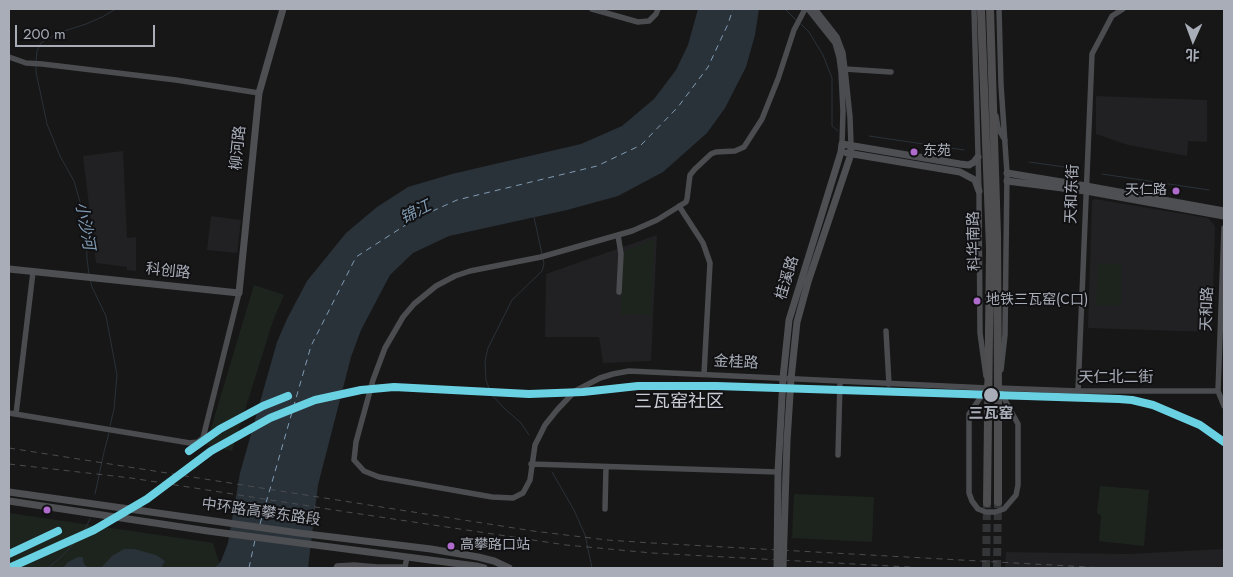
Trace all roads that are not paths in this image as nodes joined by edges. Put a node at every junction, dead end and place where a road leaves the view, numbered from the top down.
1 (284, 9) edge
2 (592, 9) edge
3 (658, 9) edge
4 (807, 9) edge
5 (814, 9) edge
6 (974, 9) edge
7 (981, 9) edge
8 (990, 9) edge
9 (999, 9) edge
10 (1123, 9) edge
11 (9, 57) edge
12 (846, 69) junction
13 (891, 72) dead end
14 (259, 93) junction
15 (993, 107) junction
16 (985, 122) junction
17 (977, 134) junction
18 (1006, 142) junction
19 (842, 144) junction
20 (851, 145) junction
21 (841, 152) junction
22 (851, 154) junction
23 (978, 157) junction
24 (1007, 177) junction
25 (1086, 188) junction
26 (979, 191) junction
27 (679, 206) junction
28 (1224, 211) edge
29 (1224, 216) edge
30 (1224, 228) edge
31 (979, 230) junction
32 (618, 235) junction
33 (1007, 238) junction
34 (989, 244) junction
35 (998, 266) junction
36 (9, 269) edge
37 (33, 272) junction
38 (620, 292) dead end
39 (238, 293) junction
40 (886, 331) dead end
41 (1222, 332) edge
42 (704, 374) junction
43 (782, 378) junction
44 (791, 379) junction
45 (840, 382) junction
46 (889, 384) junction
47 (987, 388) junction
48 (998, 388) junction
49 (1078, 391) junction
50 (1218, 391) junction
51 (1224, 406) edge
52 (12, 414) edge
53 (838, 455) dead end
54 (532, 464) junction
55 (606, 467) junction
56 (778, 472) junction
57 (9, 492) edge
58 (9, 501) edge
59 (998, 502) tunnel mouth
60 (986, 503) tunnel mouth
61 (605, 509) dead end
62 (407, 557) junction
63 (336, 568) edge
64 (484, 568) edge
65 (509, 568) edge
66 (776, 568) edge
67 (783, 568) edge

1 - 14 main road, 柳河路
2 - 3 street
4 - 19 street, 桂溪路
4 - 27 street
5 - 12 street, 桂溪路
6 - 17 street
7 - 16 highway, 科华南路
8 - 15 highway, 科华南路
9 - 18 street
10 - 25 street, 天和东街
11 - 14 street
12 - 13 street
12 - 20 street, 桂溪路
14 - 39 main road, 柳河路
15 - 18 street
15 - 35 highway, 科华南路
16 - 17 street
16 - 34 highway, 科华南路
17 - 23 street
18 - 24 street
19 - 20 main road
19 - 21 main road, 桂溪路
20 - 22 main road, 桂溪路
20 - 23 main road
21 - 22 main road
21 - 43 main road, 桂溪路
22 - 26 main road
22 - 44 main road, 桂溪路
23 - 26 street
24 - 25 main road
24 - 33 street
25 - 28 main road
25 - 29 main road
25 - 49 street, 天和东街
26 - 31 street
27 - 32 street
27 - 42 street
30 - 41 street, 天和路
31 - 34 street
31 - 47 street
32 - 38 street
32 - 54 street, 金桂路
33 - 35 street
33 - 48 street
34 - 47 highway, 科华南路
35 - 48 highway, 科华南路
36 - 37 main road
37 - 39 main road, 科创路
37 - 52 street
39 - 52 street
40 - 46 street
41 - 50 street, 天和路
42 - 43 street, 金桂路
42 - 54 street, 金桂路
43 - 44 street, 金桂路
43 - 56 main road, 桂溪路
44 - 45 street, 金桂路
44 - 67 main road, 桂溪路
45 - 46 street, 金桂路
45 - 53 street
46 - 47 street, 金桂路
47 - 48 street
47 - 60 highway, 科华南路
48 - 49 street, 天仁北二街
48 - 59 highway, 科华南路
49 - 50 street, 天仁北二街
50 - 51 street
54 - 55 street
55 - 56 street
55 - 61 street
56 - 66 main road, 桂溪路
57 - 65 main road, 中环路高攀东路段
58 - 62 main road, 中环路高攀东路段
62 - 63 street
62 - 64 main road, 中环路高攀东路段

